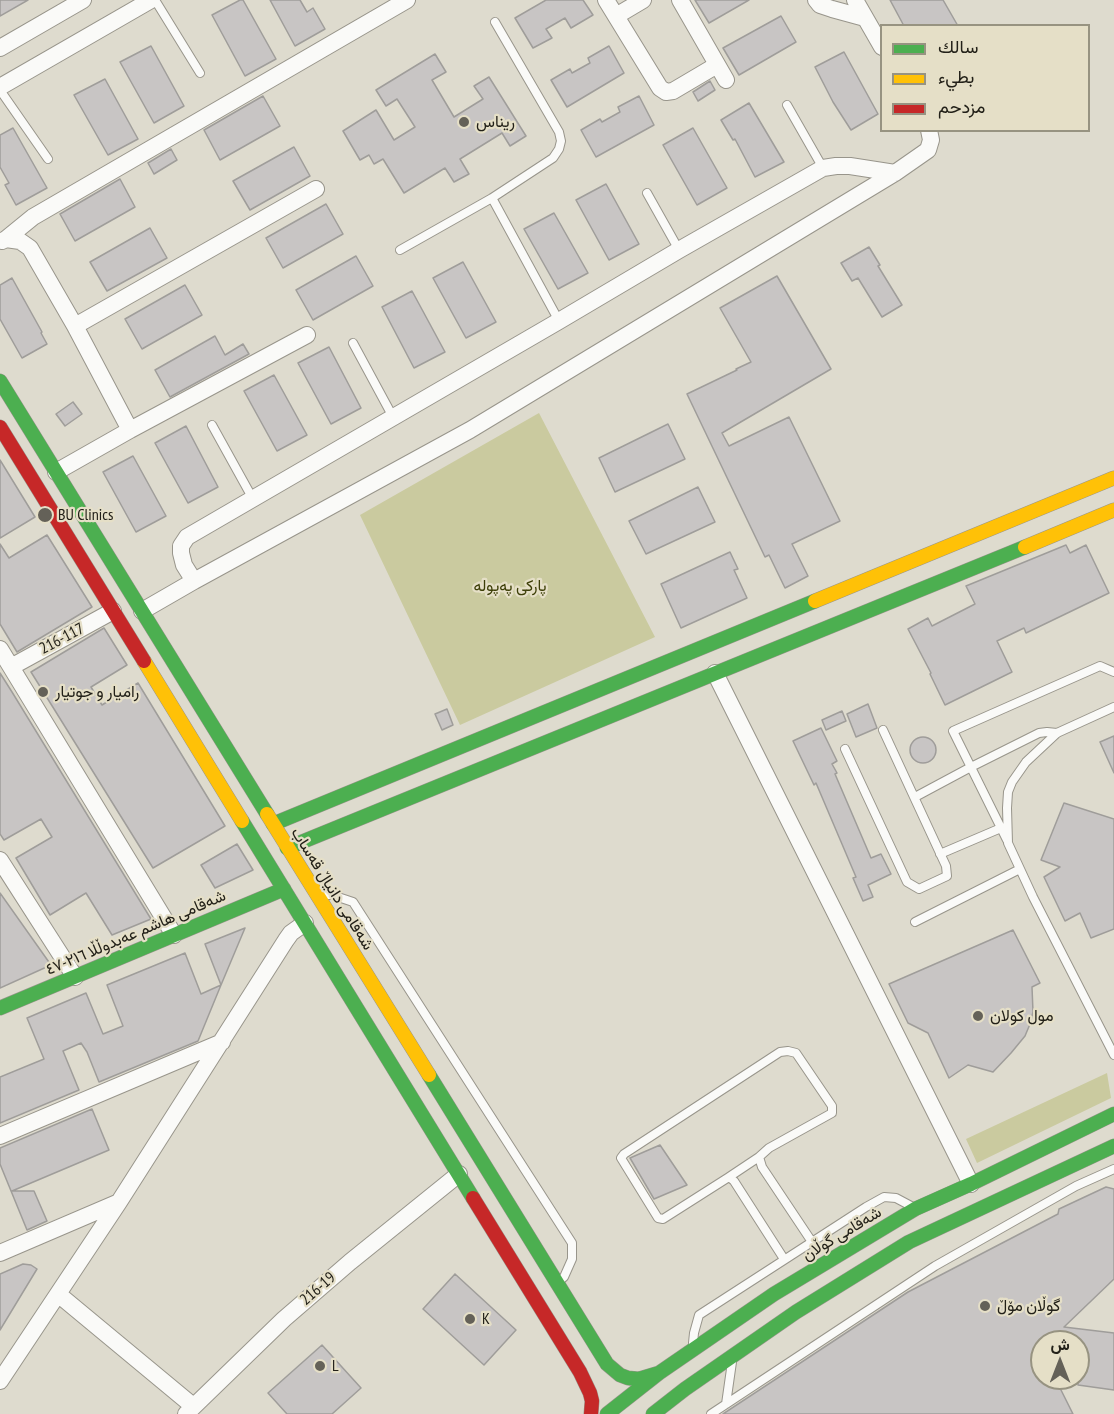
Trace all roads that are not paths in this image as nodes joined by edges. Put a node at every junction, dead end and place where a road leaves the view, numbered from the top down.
1 (83, 0) edge
2 (153, 0) edge
3 (407, 0) edge
4 (606, 0) edge
5 (643, 0) edge
6 (680, 0) edge
7 (816, 0) edge
8 (855, 0) edge
9 (616, 16) junction
10 (865, 18) junction
11 (495, 21) dead end
12 (880, 44) edge
13 (0, 48) edge
14 (717, 65) junction
15 (200, 73) dead end
16 (726, 80) dead end
17 (0, 89) edge
18 (787, 105) dead end
19 (929, 132) edge
20 (48, 159) dead end
21 (823, 168) junction
22 (895, 173) junction
23 (316, 189) dead end
24 (647, 193) dead end
25 (492, 198) junction
26 (3, 240) edge
27 (400, 250) dead end
28 (679, 250) junction
29 (559, 321) junction
30 (75, 326) junction
31 (307, 335) dead end
32 (353, 343) dead end
33 (0, 381) edge
34 (393, 417) junction
35 (212, 425) dead end
36 (0, 427) edge
37 (130, 430) junction
38 (56, 472) junction
39 (1114, 478) edge
40 (253, 499) junction
41 (1114, 510) edge
42 (194, 581) junction
43 (113, 611) junction
44 (142, 611) junction
45 (0, 649) edge
46 (11, 667) junction
47 (1114, 672) edge
48 (715, 673) junction
49 (201, 707) junction
50 (1114, 707) edge
51 (179, 719) junction
52 (883, 730) dead end
53 (1057, 733) junction
54 (844, 749) dead end
55 (970, 767) junction
56 (915, 797) junction
57 (273, 824) junction
58 (1001, 828) junction
59 (1008, 843) junction
60 (288, 848) junction
61 (940, 854) junction
62 (0, 860) edge
63 (1020, 869) junction
64 (6, 880) edge
65 (284, 889) junction
66 (316, 894) junction
67 (915, 922) dead end
68 (305, 923) junction
69 (174, 935) junction
70 (75, 977) junction
71 (0, 1008) edge
72 (222, 1042) junction
73 (1114, 1055) edge
74 (1114, 1114) edge
75 (0, 1136) edge
76 (1113, 1147) edge
77 (759, 1157) junction
78 (1114, 1169) edge
79 (459, 1174) junction
80 (729, 1177) junction
81 (971, 1184) junction
82 (119, 1202) junction
83 (915, 1209) junction
84 (812, 1242) junction
85 (0, 1253) edge
86 (784, 1260) junction
87 (557, 1283) junction
88 (58, 1294) junction
89 (693, 1350) junction
90 (734, 1355) junction
91 (605, 1361) junction
92 (580, 1372) junction
93 (660, 1373) junction
94 (0, 1381) edge
95 (726, 1404) junction
96 (189, 1410) edge
97 (591, 1414) edge
98 (607, 1414) edge
99 (653, 1414) edge
100 (711, 1414) edge

1 - 13 street
2 - 15 lane
2 - 17 street
3 - 26 street
4 - 9 street
5 - 9 street
6 - 14 street
7 - 10 street
8 - 10 street
9 - 14 street
10 - 12 street
11 - 25 lane
14 - 16 street
17 - 20 lane
18 - 21 lane
19 - 22 street
21 - 22 street
21 - 28 street
22 - 42 street
23 - 30 street
24 - 28 lane
25 - 27 lane
25 - 29 lane
26 - 30 street
28 - 29 street
29 - 34 street
30 - 37 street
31 - 37 street
32 - 34 lane
33 - 38 street, شەقامی دانیاڵ قەساب
34 - 40 street
35 - 40 lane
36 - 43 street
37 - 38 street
38 - 44 street, شەقامی دانیاڵ قەساب
39 - 57 street
40 - 42 street
41 - 48 street
42 - 44 street
43 - 46 street, 216-117
43 - 51 street
44 - 49 street, شەقامی دانیاڵ قەساب
45 - 46 street
46 - 69 street
47 - 55 lane
48 - 60 street
48 - 81 street
49 - 51 street
49 - 57 street, شەقامی دانیاڵ قەساب
50 - 53 lane
51 - 65 street
52 - 56 lane
53 - 55 lane
53 - 59 lane
54 - 61 lane
55 - 56 lane
55 - 58 lane
56 - 61 lane
57 - 60 street, شەقامی دانیاڵ قەساب
58 - 59 lane
58 - 61 lane
59 - 63 lane
60 - 66 street, شەقامی دانیاڵ قەساب
62 - 64 street
63 - 67 lane
63 - 73 lane
64 - 70 street
65 - 68 street
65 - 69 street, شەقامی هاشم عەبدوڵڵا ٢١٦-٤٧
66 - 87 street, شەقامی دانیاڵ قەساب
66 - 87 lane
68 - 72 street
68 - 79 street
69 - 70 street, شەقامی هاشم عەبدوڵڵا ٢١٦-٤٧
70 - 71 street, شەقامی هاشم عەبدوڵڵا ٢١٦-٤٧
72 - 75 street
72 - 82 street
74 - 81 street, شەقامی گوڵان
76 - 90 street
77 - 80 lane
77 - 80 lane
77 - 84 lane
78 - 95 lane
79 - 92 street
79 - 96 street, 216-19
80 - 86 lane
81 - 83 street, شەقامی گوڵان
82 - 85 street
82 - 88 street
83 - 84 lane
83 - 89 street, شەقامی گوڵان
84 - 86 lane
86 - 89 lane
87 - 91 street, شەقامی دانیاڵ قەساب
88 - 94 street
88 - 96 street
89 - 93 street, شەقامی گوڵان
90 - 95 lane
90 - 99 street
91 - 92 street
91 - 93 street, شەقامی دانیاڵ قەساب
92 - 97 street
93 - 98 street, شەقامی گوڵان
95 - 100 lane

